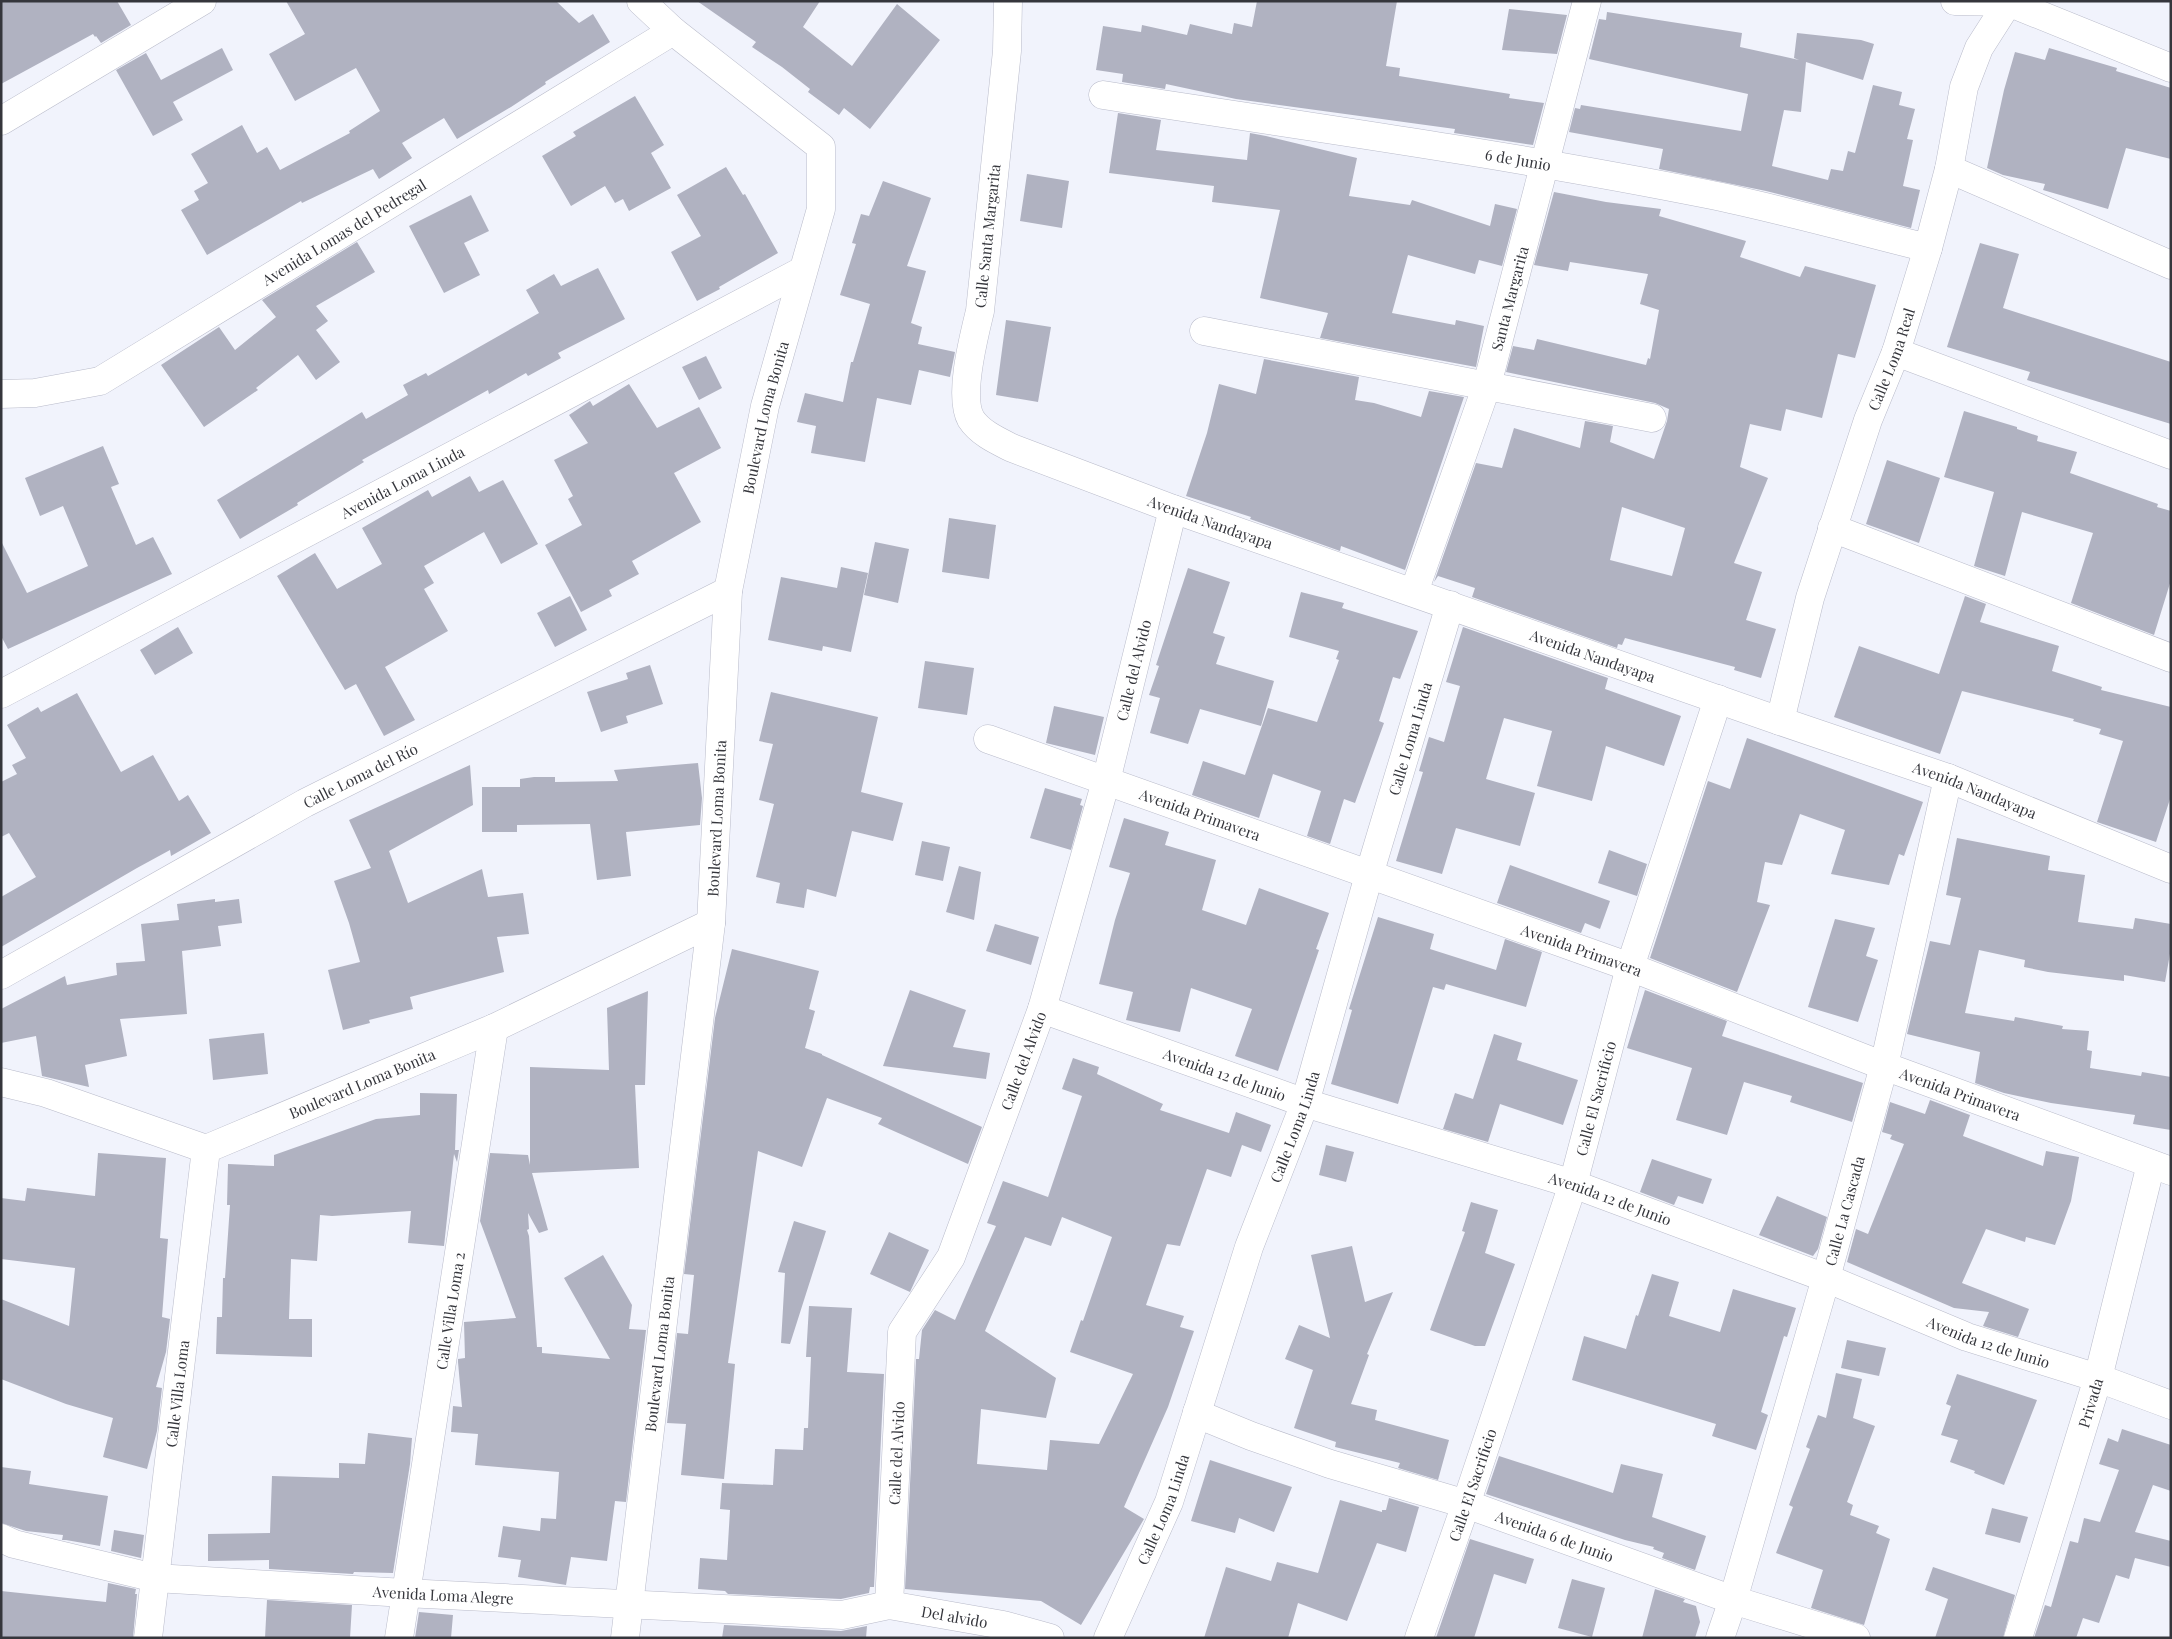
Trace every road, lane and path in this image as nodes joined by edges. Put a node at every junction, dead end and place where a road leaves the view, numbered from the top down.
1 (202, 1) edge
2 (641, 1) edge
3 (1008, 1) edge
4 (1587, 1) edge
5 (1954, 1) edge
6 (2008, 2) edge
7 (673, 30) junction
8 (2171, 68) edge
9 (1103, 95) dead end
10 (1, 121) edge
11 (1546, 164) junction
12 (1949, 169) junction
13 (1928, 248) junction
14 (2171, 266) edge
15 (802, 270) junction
16 (1204, 331) dead end
17 (1896, 352) junction
18 (1486, 385) junction
19 (1, 394) edge
20 (1652, 418) dead end
21 (1012, 448) joint
22 (2171, 456) edge
23 (1173, 508) junction
24 (1832, 528) junction
25 (728, 591) junction
26 (1414, 592) junction
27 (1450, 605) junction
28 (2171, 658) edge
29 (1, 694) edge
30 (1718, 699) junction
31 (1780, 721) junction
32 (988, 739) dead end
33 (1948, 778) junction
34 (1106, 781) junction
35 (2171, 869) edge
36 (1368, 875) junction
37 (711, 923) junction
38 (1630, 967) junction
39 (1, 975) edge
40 (1042, 1009) junction
41 (494, 1028) junction
42 (1884, 1066) junction
43 (1, 1082) edge
44 (1305, 1103) junction
45 (206, 1149) junction
46 (2161, 1168) edge
47 (1572, 1184) junction
48 (1826, 1278) junction
49 (2098, 1378) junction
50 (2171, 1405) edge
51 (1197, 1412) junction
52 (1466, 1504) junction
53 (1, 1538) edge
54 (155, 1578) junction
55 (405, 1593) junction
56 (1733, 1600) junction
57 (629, 1605) junction
58 (889, 1605) junction
59 (841, 1626) edge
60 (148, 1638) edge
61 (399, 1638) edge
62 (625, 1638) edge
63 (1050, 1638) edge
64 (1108, 1638) edge
65 (1420, 1638) edge
66 (1720, 1638) edge
67 (1856, 1638) edge
68 (2018, 1638) edge

1 - 10 street
2 - 7 street, Boulevard Loma Bonita
3 - 21 street, Calle Santa Margarita
4 - 11 street, Santa Margarita
5 - 6 street
6 - 8 street
6 - 12 street, Calle Loma Real
7 - 15 street, Boulevard Loma Bonita
7 - 19 street, Avenida Lomas del Pedregal
9 - 11 street, 6 de Junio
11 - 13 street, 6 de Junio
11 - 18 street, Santa Margarita
12 - 13 street, Calle Loma Real
12 - 14 street
13 - 17 street, Calle Loma Real
15 - 25 street, Boulevard Loma Bonita
15 - 29 street, Avenida Loma Linda
16 - 18 street
17 - 22 street
17 - 24 street, Calle Loma Real
18 - 20 street
18 - 26 street, Santa Margarita
21 - 23 street, Avenida Nandayapa
23 - 26 street, Avenida Nandayapa
23 - 34 street, Calle del Alvido
24 - 28 street
24 - 31 street, Calle Loma Real
25 - 37 street, Boulevard Loma Bonita
25 - 39 street, Calle Loma del Río
26 - 27 street, Avenida Nandayapa
27 - 30 street, Avenida Nandayapa
27 - 36 street, Calle Loma Linda
30 - 31 street, Avenida Nandayapa
30 - 38 street, Calle El Sacrificio
31 - 33 street, Avenida Nandayapa
32 - 34 street, Avenida Primavera
33 - 35 street, Avenida Nandayapa
33 - 42 street, Calle La Cascada
34 - 36 street, Avenida Primavera
34 - 40 street, Calle del Alvido
36 - 38 street, Avenida Primavera
36 - 44 street, Calle Loma Linda
37 - 41 street, Boulevard Loma Bonita
37 - 57 street, Boulevard Loma Bonita
38 - 42 street, Avenida Primavera
38 - 47 street, Calle El Sacrificio
40 - 44 street, Avenida 12 de Junio
40 - 58 street, Calle del Alvido
41 - 45 street, Boulevard Loma Bonita
41 - 55 street, Calle Villa Loma 2
42 - 46 street, Avenida Primavera
42 - 48 street, Calle La Cascada
43 - 45 street
44 - 47 street, Avenida 12 de Junio
44 - 51 street, Calle Loma Linda
45 - 54 street, Calle Villa Loma
46 - 49 street, Privada
47 - 48 street, Avenida 12 de Junio
47 - 52 street, Calle El Sacrificio
48 - 49 street, Avenida 12 de Junio
48 - 56 street, Calle La Cascada
49 - 50 street, Avenida 12 de Junio
49 - 68 street, Privada
51 - 52 street, Avenida 6 de Junio
51 - 64 street, Calle Loma Linda
52 - 56 street, Avenida 6 de Junio
52 - 65 street, Calle El Sacrificio
53 - 54 street, Avenida Loma Alegre
54 - 55 street, Avenida Loma Alegre
54 - 60 street, Calle Villa Loma
55 - 57 street, Avenida Loma Alegre
55 - 61 street, Calle Villa Loma 2
56 - 66 street, Calle La Cascada
56 - 67 street, Avenida 6 de Junio
57 - 59 street, Avenida Loma Alegre
57 - 62 street, Boulevard Loma Bonita
58 - 59 street, Avenida Loma Alegre
58 - 63 street, Del alvido

